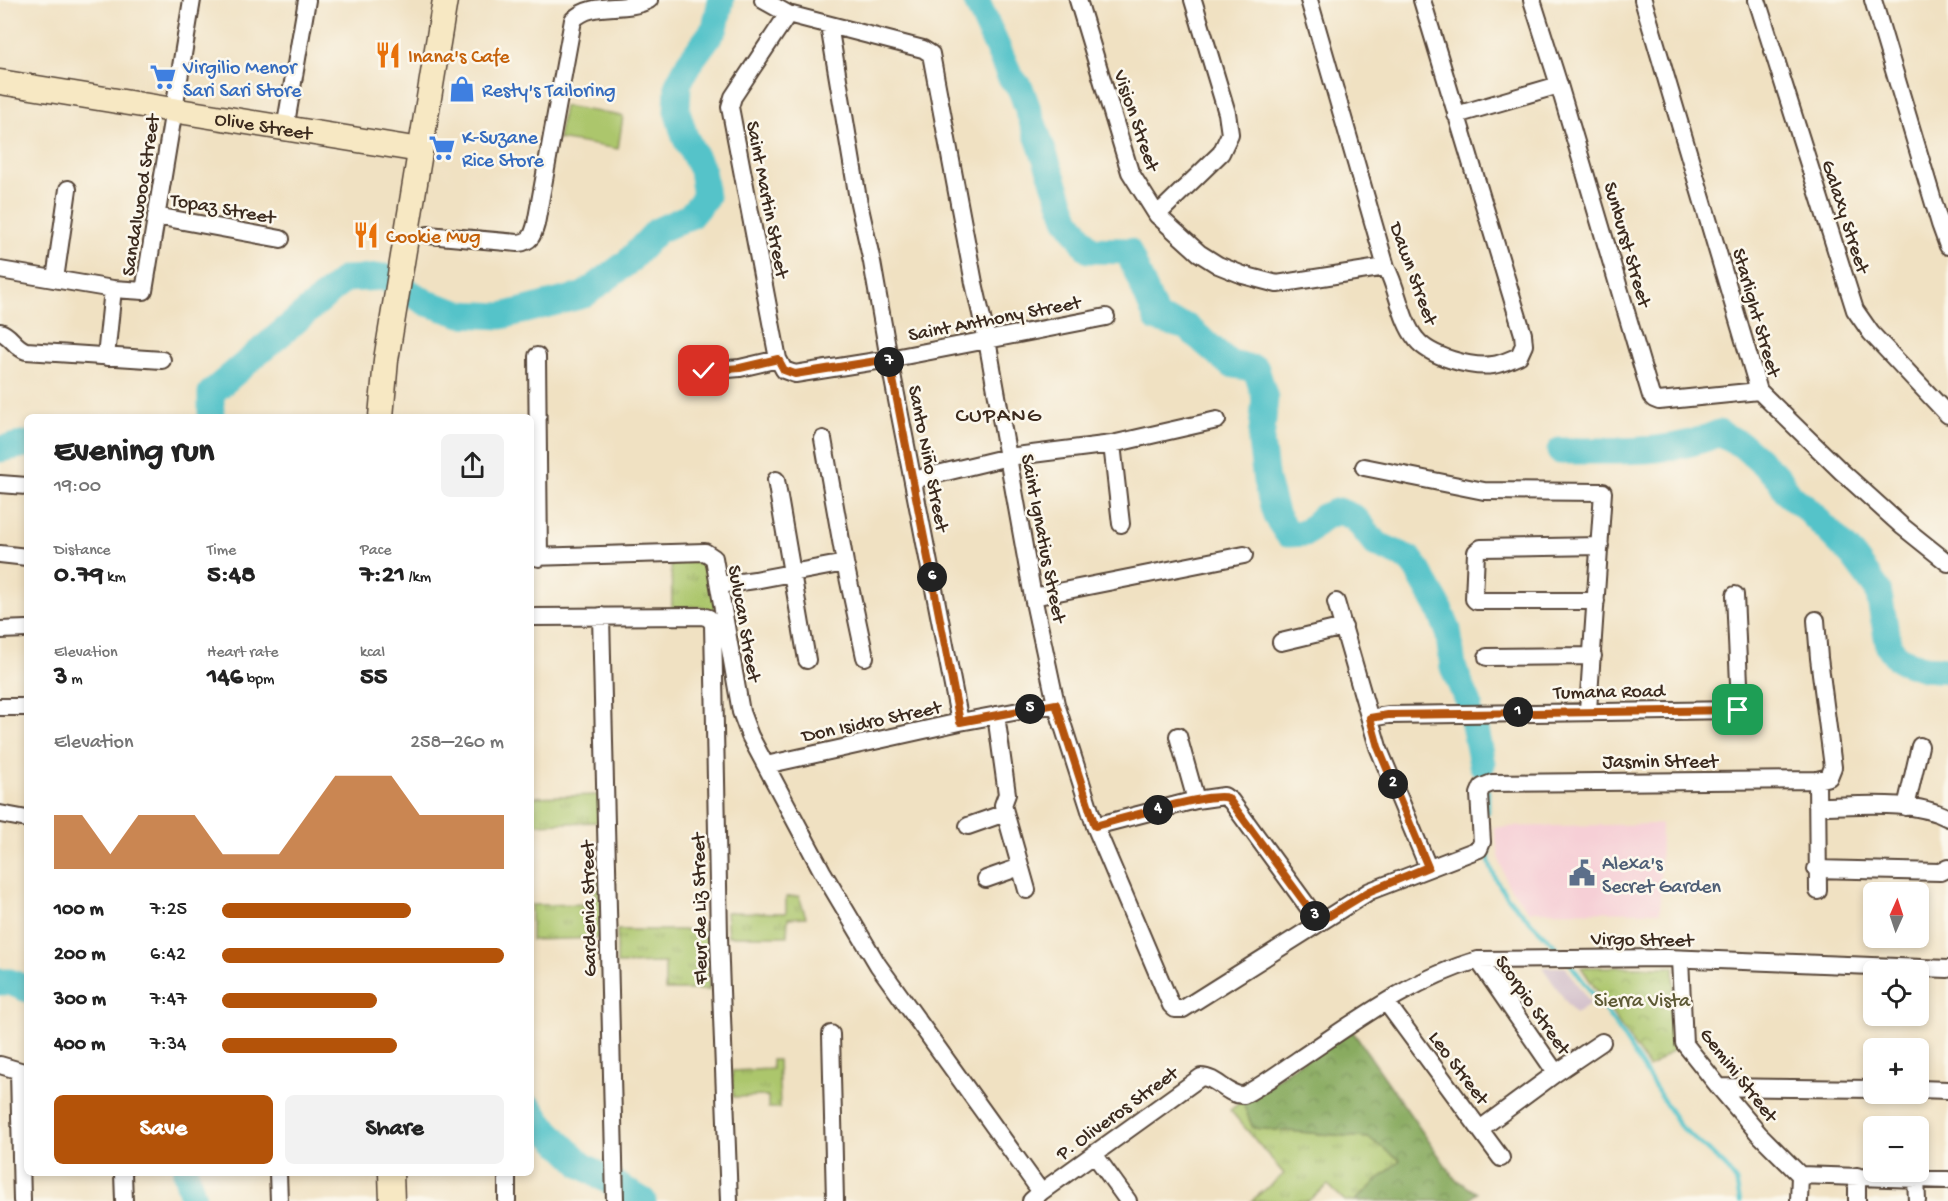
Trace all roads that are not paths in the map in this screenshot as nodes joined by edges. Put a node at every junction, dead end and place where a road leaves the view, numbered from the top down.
1 (192, 0) edge
2 (307, 0) edge
3 (445, 0) edge
4 (649, 0) edge
5 (763, 0) edge
6 (1078, 0) edge
7 (1193, 0) edge
8 (1309, 0) edge
9 (1422, 0) edge
10 (1532, 0) edge
11 (1643, 0) edge
12 (1757, 0) edge
13 (1873, 0) edge
14 (788, 14) junction
15 (829, 25) junction
16 (0, 82) edge
17 (1559, 85) junction
18 (174, 110) junction
19 (1456, 115) junction
20 (285, 129) junction
21 (420, 150) junction
22 (68, 189) dead end
23 (1941, 199) edge
24 (1157, 215) junction
25 (156, 216) junction
26 (429, 235) dead end
27 (281, 239) dead end
28 (1948, 246) edge
29 (1386, 267) junction
30 (0, 270) edge
31 (55, 279) junction
32 (113, 289) junction
33 (1106, 317) dead end
34 (0, 332) edge
35 (987, 340) junction
36 (537, 356) dead end
37 (106, 357) junction
38 (889, 359) junction
39 (162, 360) dead end
40 (781, 365) junction
41 (704, 371) dead end
42 (1759, 391) junction
43 (381, 414) edge
44 (1948, 415) edge
45 (1217, 420) dead end
46 (823, 439) dead end
47 (1112, 444) junction
48 (1008, 457) junction
49 (1364, 467) dead end
50 (776, 480) dead end
51 (913, 480) junction
52 (0, 484) edge
53 (24, 486) edge
54 (1121, 524) dead end
55 (1600, 546) junction
56 (0, 554) edge
57 (1244, 555) dead end
58 (24, 557) edge
59 (535, 557) edge
60 (845, 563) junction
61 (1948, 563) edge
62 (791, 573) junction
63 (719, 585) junction
64 (1735, 596) dead end
65 (1033, 597) junction
66 (1596, 601) junction
67 (1336, 603) dead end
68 (601, 616) junction
69 (534, 617) edge
70 (1816, 620) dead end
71 (1344, 627) junction
72 (24, 629) edge
73 (0, 630) edge
74 (1281, 642) dead end
75 (1593, 656) junction
76 (865, 657) dead end
77 (1487, 657) dead end
78 (807, 660) dead end
79 (1056, 704) junction
80 (0, 707) edge
81 (24, 707) edge
82 (1588, 710) junction
83 (996, 715) junction
84 (1370, 718) junction
85 (960, 722) junction
86 (1178, 736) dead end
87 (1920, 746) dead end
88 (766, 765) junction
89 (1823, 779) junction
90 (1196, 800) junction
91 (1817, 806) junction
92 (1906, 807) junction
93 (1005, 813) junction
94 (0, 814) edge
95 (24, 818) edge
96 (1948, 818) edge
97 (968, 826) dead end
98 (1095, 826) junction
99 (1020, 867) junction
100 (1428, 867) junction
101 (1948, 868) edge
102 (1816, 869) junction
103 (986, 879) dead end
104 (1027, 890) dead end
105 (1818, 891) dead end
106 (1319, 922) junction
107 (1680, 959) junction
108 (1478, 960) junction
109 (1948, 969) edge
110 (1386, 1002) junction
111 (1351, 1025) joint
112 (831, 1034) dead end
113 (1602, 1042) dead end
114 (0, 1065) edge
115 (23, 1072) edge
116 (1556, 1072) junction
117 (1719, 1087) junction
118 (1863, 1089) edge
119 (1929, 1089) edge
120 (1948, 1090) edge
121 (1480, 1129) junction
122 (1094, 1154) junction
123 (1501, 1158) dead end
124 (1800, 1175) junction
125 (123, 1176) edge
126 (278, 1176) edge
127 (391, 1176) edge
128 (507, 1176) edge
129 (1857, 1176) junction
130 (1863, 1176) edge
131 (1929, 1179) edge
132 (1948, 1180) edge
133 (1916, 1182) edge
134 (1036, 1197) edge
135 (22, 1201) edge
136 (124, 1201) edge
137 (279, 1201) edge
138 (392, 1201) edge
139 (507, 1201) edge
140 (615, 1201) edge
141 (729, 1201) edge
142 (835, 1201) edge
143 (1128, 1201) edge
144 (1799, 1201) edge
145 (1857, 1201) edge
146 (1917, 1201) edge

1 - 18 street, Sandalwood Street
2 - 20 street
3 - 21 main road
4 - 26 street
5 - 14 street, Saint Ignatius Street
6 - 24 street, Vision Street
7 - 24 street
8 - 29 street, Dawn Street
9 - 19 street, Dawn Street
10 - 17 street, Sunburst Street
11 - 42 street, Starlight Street
12 - 44 street, Galaxy Street
13 - 23 street
14 - 15 street, Saint Ignatius Street
14 - 40 street, Saint Martin Street
15 - 35 street, Saint Ignatius Street
15 - 38 street, Santo Niño Street
16 - 18 main road, Olive Street
17 - 19 street
17 - 42 street, Sunburst Street
18 - 20 main road, Olive Street
18 - 25 street, Sandalwood Street
19 - 29 street, Dawn Street
20 - 21 main road, Olive Street
21 - 43 main road
22 - 31 street
23 - 28 street
24 - 29 street, Vision Street
25 - 27 street, Topaz Street
25 - 32 street, Sandalwood Street
30 - 31 street
31 - 32 street
32 - 37 street
33 - 35 street, Saint Anthony Street
34 - 37 street
35 - 38 street, Saint Anthony Street
35 - 48 street, Saint Ignatius Street
36 - 59 street
37 - 39 street
38 - 40 street, Saint Anthony Street
38 - 51 street, Santo Niño Street
40 - 41 street, Saint Anthony Street
42 - 61 street, Starlight Street
45 - 47 street
46 - 60 street
47 - 48 street
47 - 54 street
48 - 51 street
48 - 65 street, Saint Ignatius Street
49 - 55 street
50 - 62 street
51 - 85 street, Santo Niño Street
52 - 53 street
55 - 66 street
55 - 66 street
56 - 58 street
57 - 65 street
59 - 63 street, Sulucan Street
60 - 62 street
60 - 76 street
62 - 63 street
62 - 78 street
63 - 88 street, Sulucan Street
64 - 82 street, Tumana Road
65 - 79 street, Saint Ignatius Street
66 - 75 street
67 - 71 street
68 - 69 street
68 - 140 street, Gardenia Street
68 - 141 street, Fleur de Liz Street
70 - 89 street
71 - 74 street
71 - 84 street
72 - 73 street
75 - 77 street
75 - 82 street
79 - 83 street, Don Isidro Street
79 - 98 street, Saint Ignatius Street
80 - 81 street
82 - 84 street, Tumana Road
83 - 85 street, Don Isidro Street
83 - 93 street
84 - 100 street
85 - 88 street, Don Isidro Street
86 - 90 street
87 - 92 street
88 - 134 street, Sulucan Street
89 - 91 street
89 - 100 street, Jasmin Street
90 - 98 street
90 - 106 street
91 - 92 street
91 - 102 street
92 - 96 street
93 - 97 street
93 - 99 street
94 - 95 street
98 - 106 street, Saint Ignatius Street
99 - 103 street
99 - 104 street
100 - 106 street
101 - 102 street
102 - 105 street
107 - 108 street, Virgo Street
107 - 109 street, Virgo Street
107 - 117 street, Gemini Street
108 - 110 street, Virgo Street
108 - 116 street, Scorpio Street
110 - 111 street, Virgo Street
110 - 121 street, Leo Street
111 - 122 street, P. Oliveros Street
112 - 142 street
113 - 116 street
114 - 115 street
115 - 135 street
116 - 121 street
117 - 118 street
117 - 124 street, Gemini Street
119 - 120 street
121 - 123 street, Leo Street
122 - 134 street, P. Oliveros Street
122 - 143 street
124 - 129 street
124 - 144 street
125 - 136 street
126 - 137 street
127 - 138 main road
128 - 139 street
129 - 130 street
129 - 145 street
131 - 132 street
133 - 146 street

